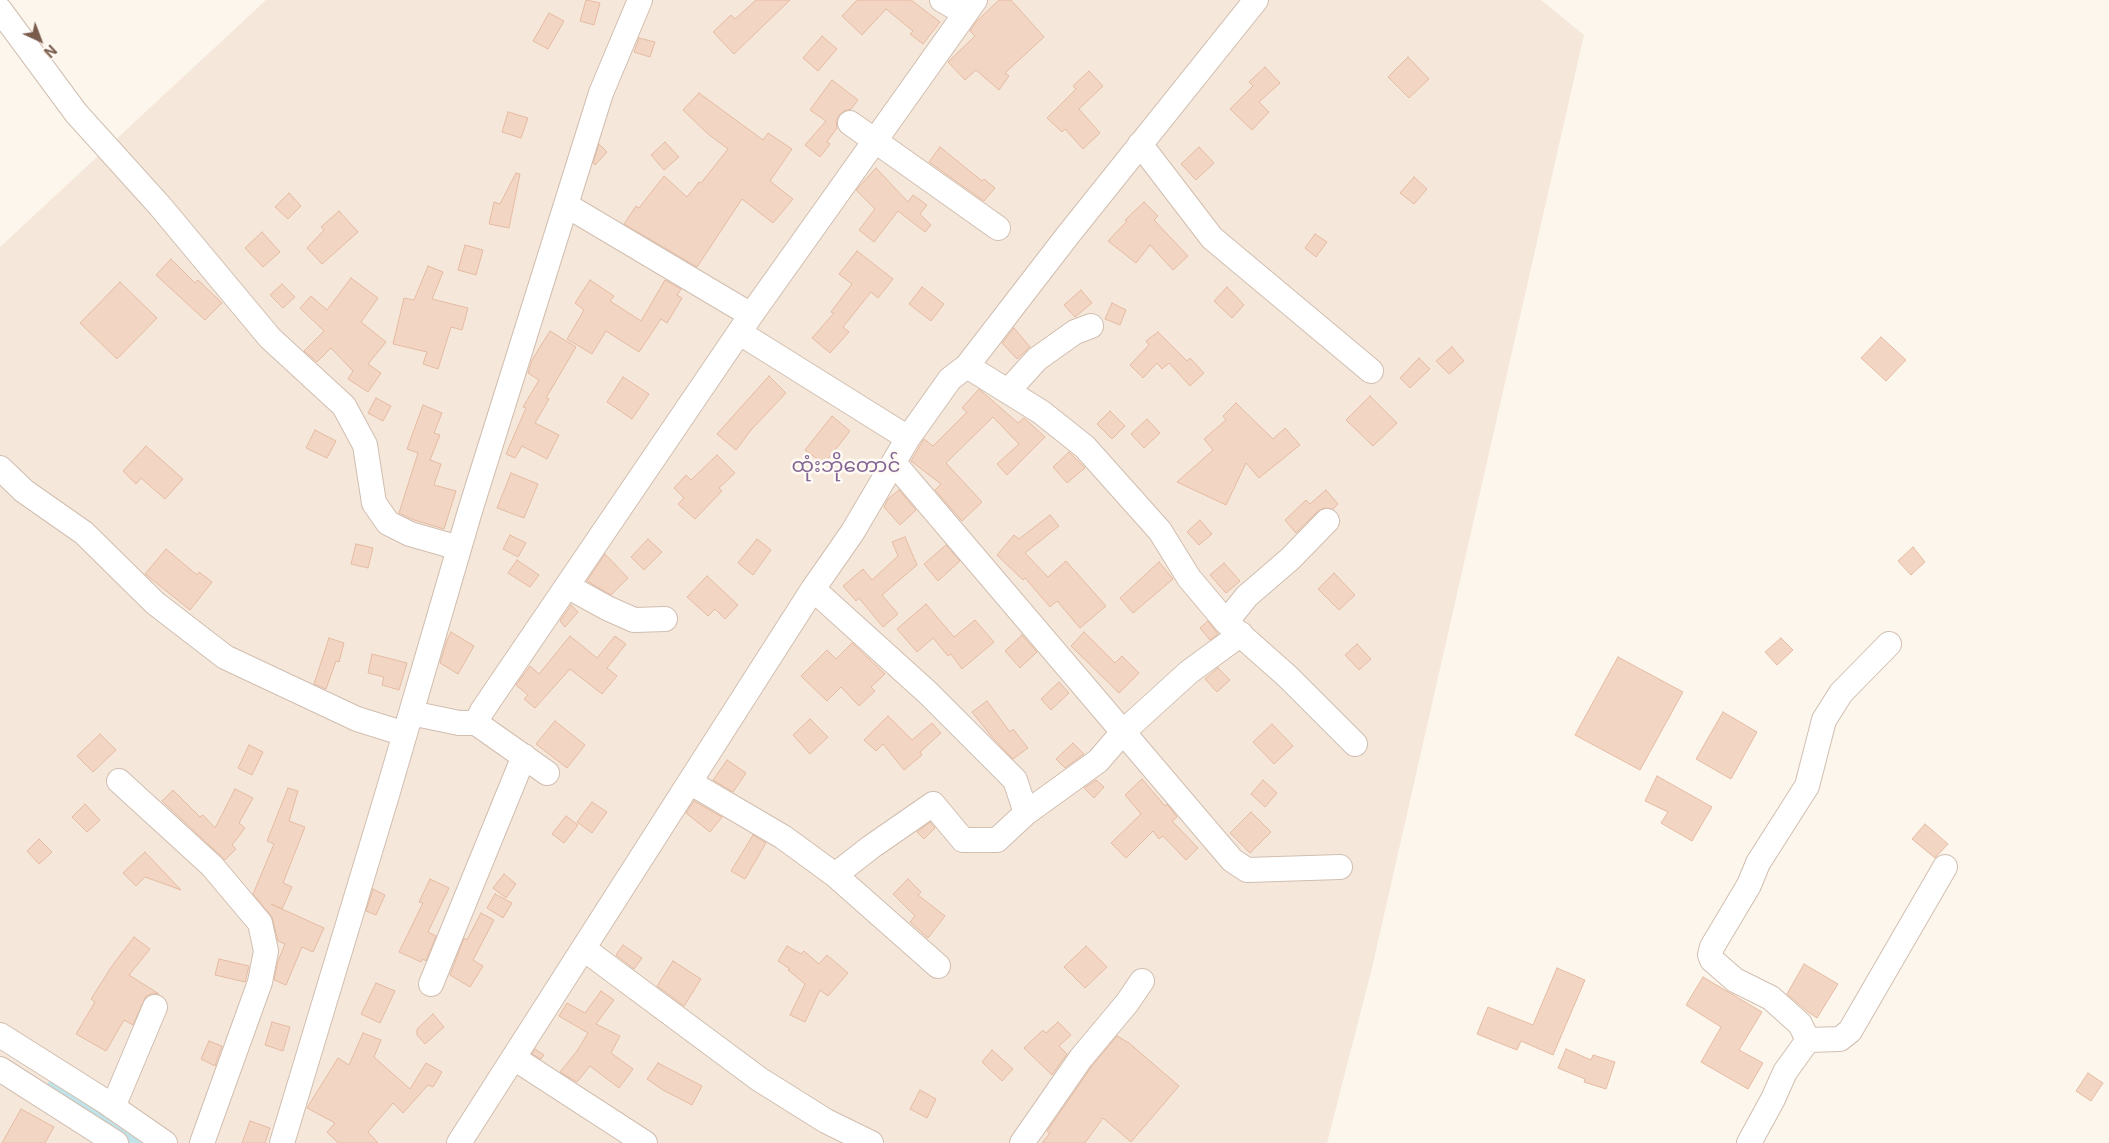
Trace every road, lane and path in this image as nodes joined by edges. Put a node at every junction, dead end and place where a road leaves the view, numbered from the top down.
1 (640, 0) edge
2 (942, 0) edge
3 (1256, 0) edge
4 (970, 7) edge
5 (0, 10) edge
6 (850, 123) dead end
7 (875, 141) junction
8 (1140, 144) junction
9 (566, 205) junction
10 (998, 228) dead end
11 (746, 324) junction
12 (1091, 326) dead end
13 (967, 366) junction
14 (1371, 371) dead end
15 (1008, 391) junction
16 (897, 431) junction
17 (894, 463) junction
18 (0, 468) edge
19 (1327, 521) dead end
20 (459, 548) junction
21 (567, 586) junction
22 (813, 589) junction
23 (665, 619) dead end
24 (1233, 628) junction
25 (1890, 644) dead end
26 (408, 723) junction
27 (476, 723) junction
28 (1123, 732) junction
29 (1354, 744) dead end
30 (524, 756) junction
31 (547, 772) dead end
32 (119, 781) dead end
33 (691, 783) junction
34 (1026, 812) junction
35 (1340, 867) dead end
36 (1945, 867) dead end
37 (835, 875) junction
38 (584, 949) junction
39 (938, 966) dead end
40 (1142, 981) dead end
41 (430, 984) dead end
42 (155, 1008) dead end
43 (0, 1035) edge
44 (1808, 1040) junction
45 (514, 1058) junction
46 (0, 1069) edge
47 (118, 1096) junction
48 (157, 1137) edge
49 (116, 1143) edge
50 (202, 1143) edge
51 (282, 1143) edge
52 (459, 1143) edge
53 (645, 1143) edge
54 (870, 1143) edge
55 (1022, 1143) edge
56 (1749, 1143) edge

1 - 9 street
2 - 4 street
3 - 8 street
4 - 7 street
5 - 20 street
6 - 7 street
7 - 10 street
7 - 11 street
8 - 13 street
8 - 14 street
9 - 11 street
9 - 20 street
11 - 16 street
11 - 21 street
12 - 15 street
13 - 15 street
13 - 16 street
15 - 24 street
16 - 17 street
17 - 22 street
17 - 28 street
18 - 26 street
19 - 24 street
20 - 26 street
21 - 23 street
21 - 27 street
22 - 33 street
22 - 34 street
24 - 28 street
24 - 29 street
25 - 44 street
26 - 27 street
26 - 51 street
27 - 30 street
28 - 34 street
28 - 35 street
30 - 31 street
30 - 41 street
32 - 50 street
33 - 37 street
33 - 38 street
34 - 37 street
36 - 44 street
37 - 39 street
38 - 45 street
38 - 54 street
40 - 55 street
42 - 47 street
43 - 47 street
44 - 56 street
45 - 52 street
45 - 53 street
46 - 49 street
47 - 48 street

